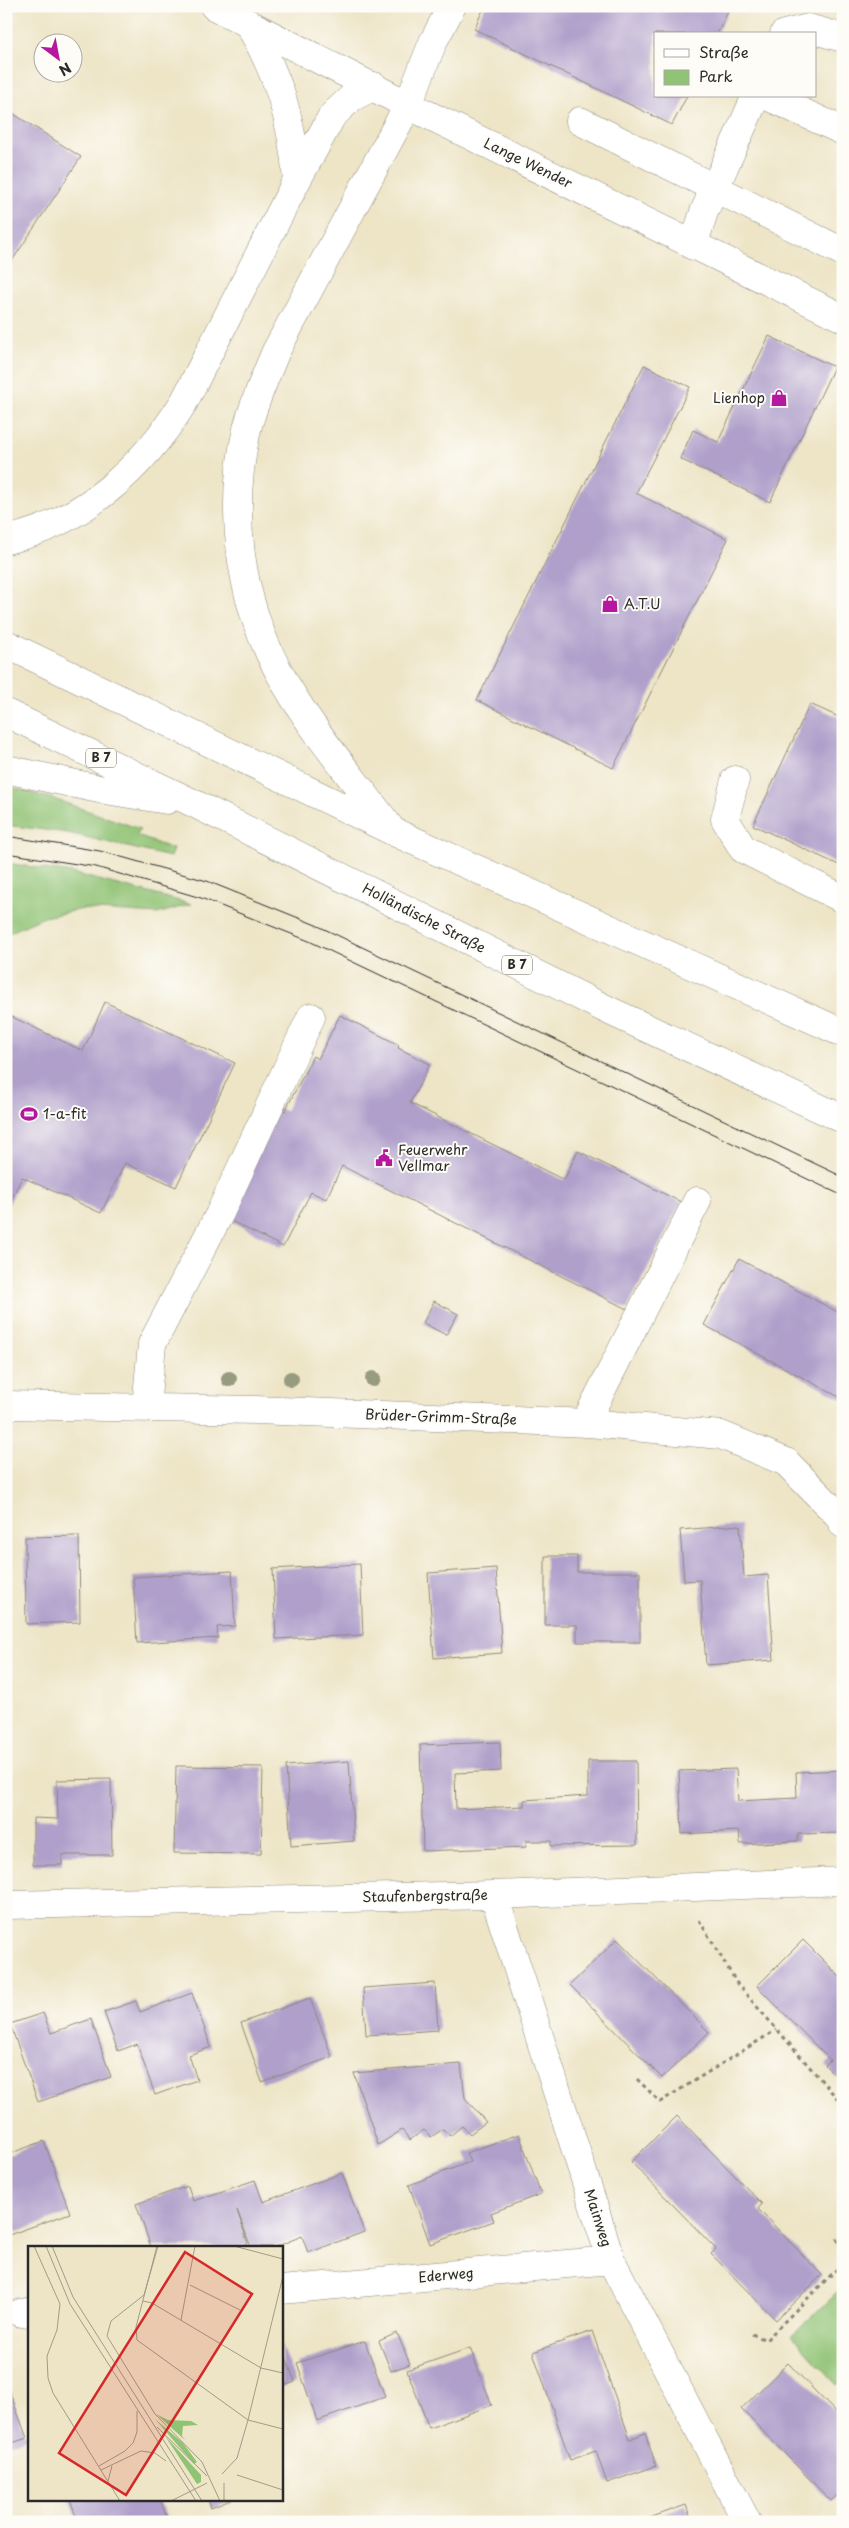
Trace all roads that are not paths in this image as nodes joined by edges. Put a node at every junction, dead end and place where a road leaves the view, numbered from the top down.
1 (214, 6) edge
2 (452, 6) edge
3 (248, 23) junction
4 (792, 32) edge
5 (843, 38) edge
6 (374, 86) junction
7 (755, 98) edge
8 (771, 98) edge
9 (408, 105) junction
10 (580, 121) dead end
11 (843, 131) edge
12 (297, 180) junction
13 (716, 188) junction
14 (693, 246) junction
15 (843, 252) edge
16 (843, 318) edge
17 (6, 540) edge
18 (6, 644) edge
19 (6, 713) edge
20 (6, 768) edge
21 (734, 780) dead end
22 (195, 804) junction
23 (394, 832) junction
24 (843, 899) edge
25 (311, 1016) dead end
26 (843, 1033) edge
27 (843, 1119) edge
28 (696, 1201) dead end
29 (6, 1405) edge
30 (146, 1408) junction
31 (586, 1422) junction
32 (843, 1524) edge
33 (843, 1882) edge
34 (494, 1895) junction
35 (6, 1905) edge
36 (611, 2260) junction
37 (282, 2290) edge
38 (747, 2522) edge

1 - 3 main road, Lange Wender
2 - 9 main road
3 - 6 main road, Lange Wender
3 - 12 main road
4 - 5 main road
6 - 9 main road, Lange Wender
6 - 12 main road
7 - 13 main road
8 - 11 main road
9 - 14 main road, Lange Wender
9 - 23 main road
10 - 13 main road
12 - 17 main road
13 - 14 main road
13 - 15 main road
14 - 16 main road, Lange Wender
18 - 23 main road
19 - 22 main road, Holländische Straße / B 7
20 - 22 main road
21 - 24 main road
22 - 27 main road, Holländische Straße / B 7
23 - 26 main road
25 - 30 main road
28 - 31 main road
29 - 30 main road, Brüder-Grimm-Straße
30 - 31 main road, Brüder-Grimm-Straße
31 - 32 main road, Brüder-Grimm-Straße
33 - 34 main road, Staufenbergstraße
34 - 35 main road, Staufenbergstraße
34 - 36 main road, Mainweg
36 - 37 main road, Ederweg
36 - 38 main road, Mainweg

